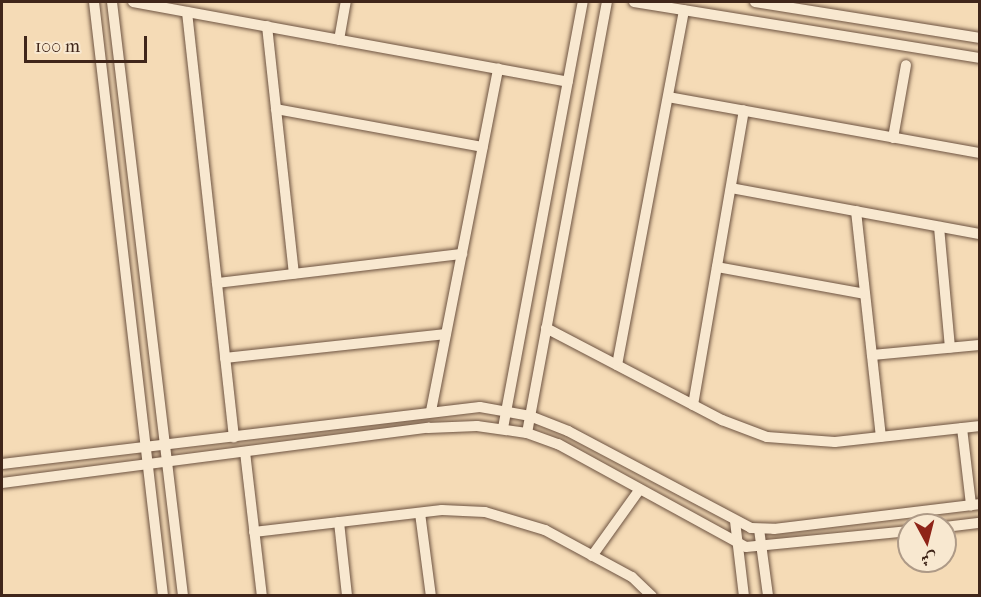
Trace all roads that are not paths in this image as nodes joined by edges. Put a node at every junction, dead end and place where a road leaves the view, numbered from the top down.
1 (94, 2) edge
2 (112, 2) edge
3 (133, 2) edge
4 (346, 2) edge
5 (583, 2) edge
6 (607, 2) edge
7 (634, 2) edge
8 (755, 2) edge
9 (684, 10) junction
10 (187, 12) junction
11 (267, 27) junction
12 (980, 38) edge
13 (339, 40) junction
14 (980, 58) edge
15 (906, 65) dead end
16 (498, 69) junction
17 (568, 82) junction
18 (668, 97) junction
19 (276, 109) junction
20 (744, 110) junction
21 (893, 138) junction
22 (483, 147) junction
23 (980, 153) edge
24 (731, 188) junction
25 (856, 212) junction
26 (939, 227) junction
27 (980, 234) edge
28 (462, 254) junction
29 (717, 267) junction
30 (294, 274) junction
31 (217, 283) junction
32 (865, 294) junction
33 (546, 328) junction
34 (446, 334) junction
35 (980, 345) edge
36 (950, 348) junction
37 (872, 355) junction
38 (225, 358) junction
39 (617, 365) junction
40 (693, 405) junction
41 (507, 410) junction
42 (431, 411) junction
43 (530, 416) junction
44 (980, 426) edge
45 (503, 428) junction
46 (962, 428) junction
47 (527, 433) junction
48 (234, 436) junction
49 (881, 437) junction
50 (165, 445) junction
51 (146, 447) junction
52 (245, 452) junction
53 (167, 462) junction
54 (2, 464) edge
55 (148, 465) junction
56 (2, 483) edge
57 (640, 489) junction
58 (975, 505) edge
59 (420, 513) junction
60 (735, 521) junction
61 (339, 522) junction
62 (980, 523) edge
63 (957, 526) edge
64 (759, 529) junction
65 (254, 532) junction
66 (897, 532) edge
67 (738, 544) junction
68 (762, 548) junction
69 (592, 556) junction
70 (163, 596) edge
71 (183, 596) edge
72 (262, 596) edge
73 (347, 596) edge
74 (431, 596) edge
75 (652, 596) edge
76 (744, 596) edge
77 (768, 596) edge

1 - 51 street
2 - 50 street
3 - 10 street
4 - 13 street
5 - 17 street
6 - 33 street
7 - 9 street
8 - 12 street
9 - 14 street
9 - 18 street
10 - 11 street
10 - 31 street
11 - 13 street
11 - 19 street
13 - 16 street
15 - 21 street
16 - 17 street
16 - 22 street
17 - 41 street
18 - 20 street
18 - 39 street
19 - 22 street
19 - 30 street
20 - 21 street
20 - 24 street
21 - 23 street
22 - 28 street
24 - 25 street
24 - 29 street
25 - 26 street
25 - 32 street
26 - 27 street
26 - 36 street
28 - 30 street
28 - 34 street
29 - 32 street
29 - 40 street
30 - 31 street
31 - 38 street
32 - 37 street
33 - 39 street
33 - 43 street
34 - 38 street
34 - 42 street
35 - 36 street
36 - 37 street
37 - 49 street
38 - 48 street
39 - 40 street
40 - 49 street
41 - 42 street
41 - 43 street
41 - 45 street
42 - 48 street
43 - 47 street
43 - 60 street
44 - 46 street
45 - 47 street
45 - 52 street
46 - 49 street
46 - 58 street
47 - 57 street
48 - 50 street
50 - 51 street
50 - 53 street
51 - 54 street
51 - 55 street
52 - 53 street
52 - 65 street
53 - 55 street
53 - 71 street
55 - 56 street
55 - 70 street
57 - 67 street
57 - 69 street
58 - 64 street
59 - 61 street
59 - 69 street
59 - 74 street
60 - 64 street
60 - 67 street
61 - 65 street
61 - 73 street
62 - 63 street
64 - 68 street
65 - 72 street
66 - 68 street
67 - 68 street
67 - 76 street
68 - 77 street
69 - 75 street

